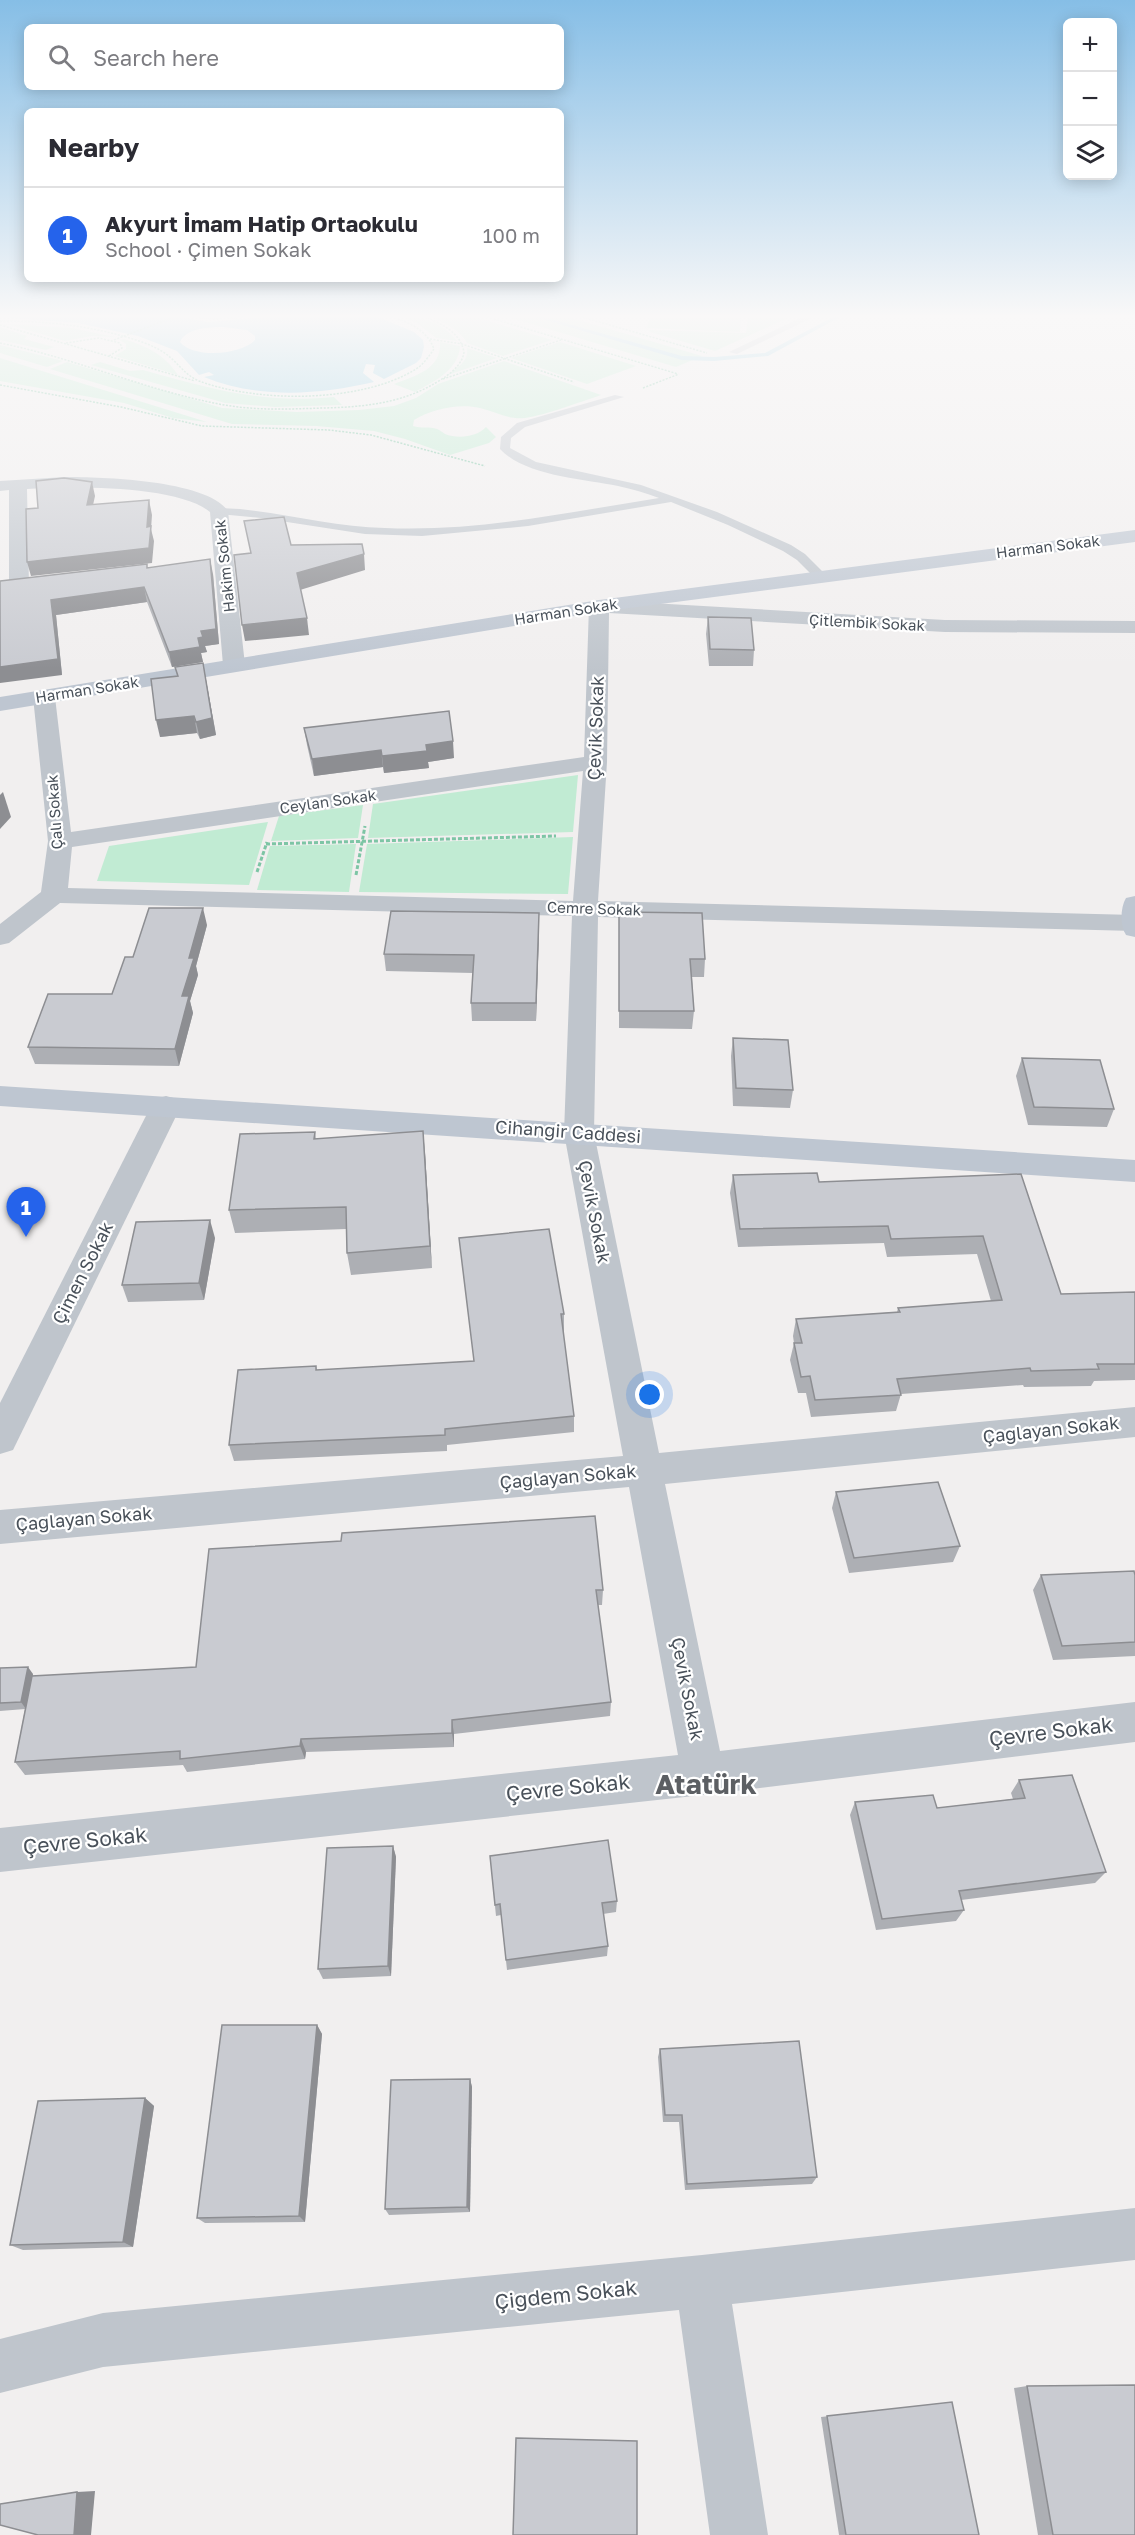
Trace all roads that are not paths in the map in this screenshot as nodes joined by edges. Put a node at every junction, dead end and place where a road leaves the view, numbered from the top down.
1 (508, 435) edge
2 (9, 485) edge
3 (672, 499) junction
4 (219, 511) junction
5 (1135, 536) edge
6 (226, 562) junction
7 (203, 565) edge
8 (820, 576) junction
9 (42, 583) edge
10 (10, 587) edge
11 (599, 606) junction
12 (1135, 627) edge
13 (234, 665) junction
14 (44, 697) junction
15 (0, 704) edge
16 (596, 762) junction
17 (60, 841) junction
18 (54, 895) junction
19 (585, 909) junction
20 (1135, 920) edge
21 (0, 937) edge
22 (0, 1096) edge
23 (166, 1106) junction
24 (579, 1133) junction
25 (1135, 1171) edge
26 (1135, 1422) edge
27 (0, 1439) edge
28 (644, 1470) junction
29 (0, 1527) edge
30 (1135, 1722) edge
31 (703, 1774) junction
32 (0, 1850) edge
33 (1135, 2234) edge
34 (702, 2281) junction
35 (0, 2366) edge
36 (739, 2535) edge

1 - 3 lane
2 - 4 street, Hakim Sokak
2 - 10 street
3 - 4 lane
3 - 8 lane
4 - 6 street, Hakim Sokak
5 - 8 street, Harman Sokak
6 - 7 street
6 - 13 street, Hakim Sokak
8 - 11 street, Harman Sokak
9 - 10 street
11 - 12 street, Çitlembik Sokak
11 - 13 street, Harman Sokak
11 - 16 street, Çevik Sokak
13 - 14 street, Harman Sokak
14 - 15 street, Harman Sokak
14 - 17 street, Çalı Sokak
16 - 17 street, Ceylan Sokak
16 - 19 street, Çevik Sokak
17 - 18 street, Çalı Sokak
18 - 19 street, Cemre Sokak
18 - 21 street
19 - 20 street, Cemre Sokak
19 - 24 street, Çevik Sokak
22 - 23 street, Cihangir Caddesi
23 - 24 street, Cihangir Caddesi
23 - 27 street, Çimen Sokak
24 - 25 street, Cihangir Caddesi
24 - 28 street, Çevik Sokak
26 - 28 street, Çağlayan Sokak
28 - 29 street, Çağlayan Sokak
28 - 31 street, Çevik Sokak
30 - 31 street, Çevre Sokak
31 - 32 street, Çevre Sokak
33 - 34 street, Çiğdem Sokak
34 - 35 street, Çiğdem Sokak
34 - 36 street

